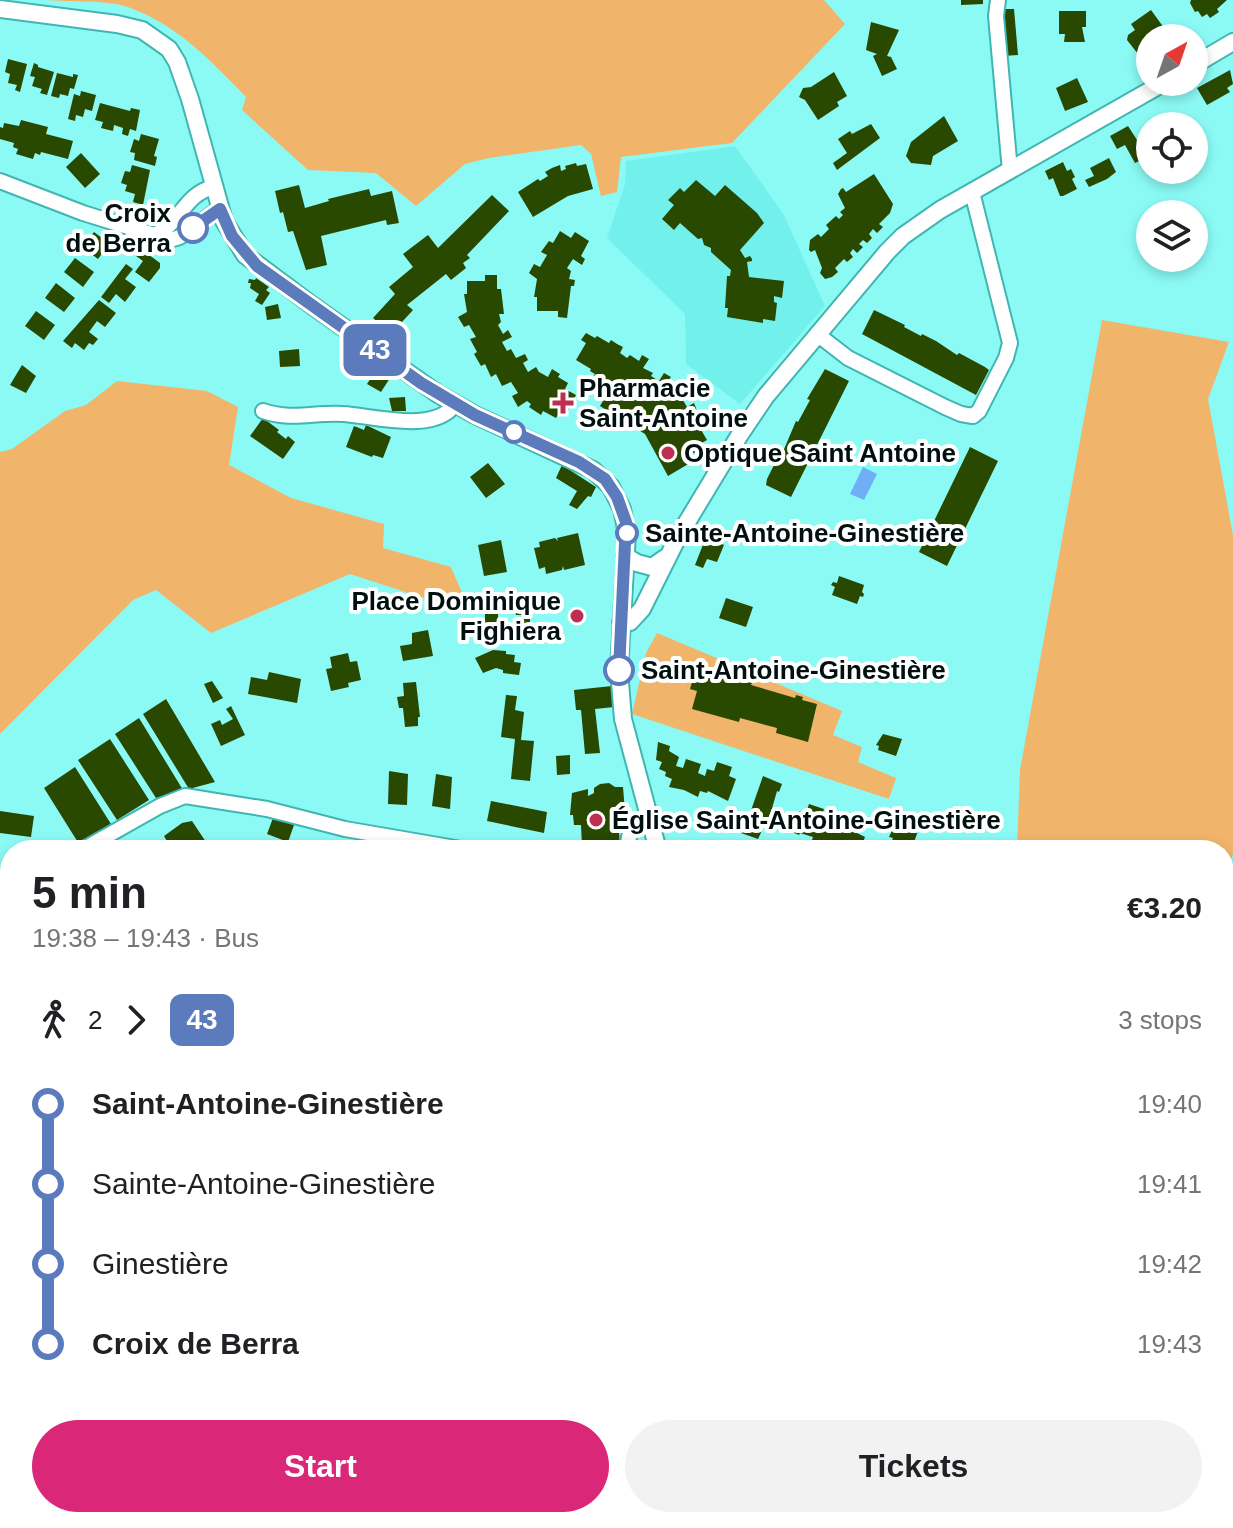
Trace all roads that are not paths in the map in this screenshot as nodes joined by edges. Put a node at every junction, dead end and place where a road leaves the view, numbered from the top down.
1 (998, 0) edge
2 (0, 9) edge
3 (1233, 42) edge
4 (1208, 57) edge
5 (1141, 96) edge
6 (1010, 171) junction
7 (0, 181) edge
8 (213, 187) junction
9 (972, 192) junction
10 (220, 209) junction
11 (154, 235) junction
12 (817, 334) junction
13 (455, 404) junction
14 (263, 411) dead end
15 (625, 556) junction
16 (666, 557) junction
17 (654, 583) junction
18 (622, 599) junction
19 (621, 622) junction
20 (648, 819) junction
21 (100, 840) edge
22 (409, 840) edge
23 (630, 840) edge
24 (655, 840) edge

1 - 6 street
2 - 8 street
3 - 4 street
5 - 6 street
6 - 9 street
7 - 11 street
8 - 10 street
8 - 11 street
9 - 12 street
9 - 12 street
10 - 11 street
10 - 13 street
12 - 16 street
13 - 14 street
13 - 15 street
15 - 16 street
15 - 18 street
16 - 17 street
17 - 18 street
17 - 19 street
18 - 19 street
19 - 20 street
20 - 23 street
20 - 24 street
21 - 22 street

